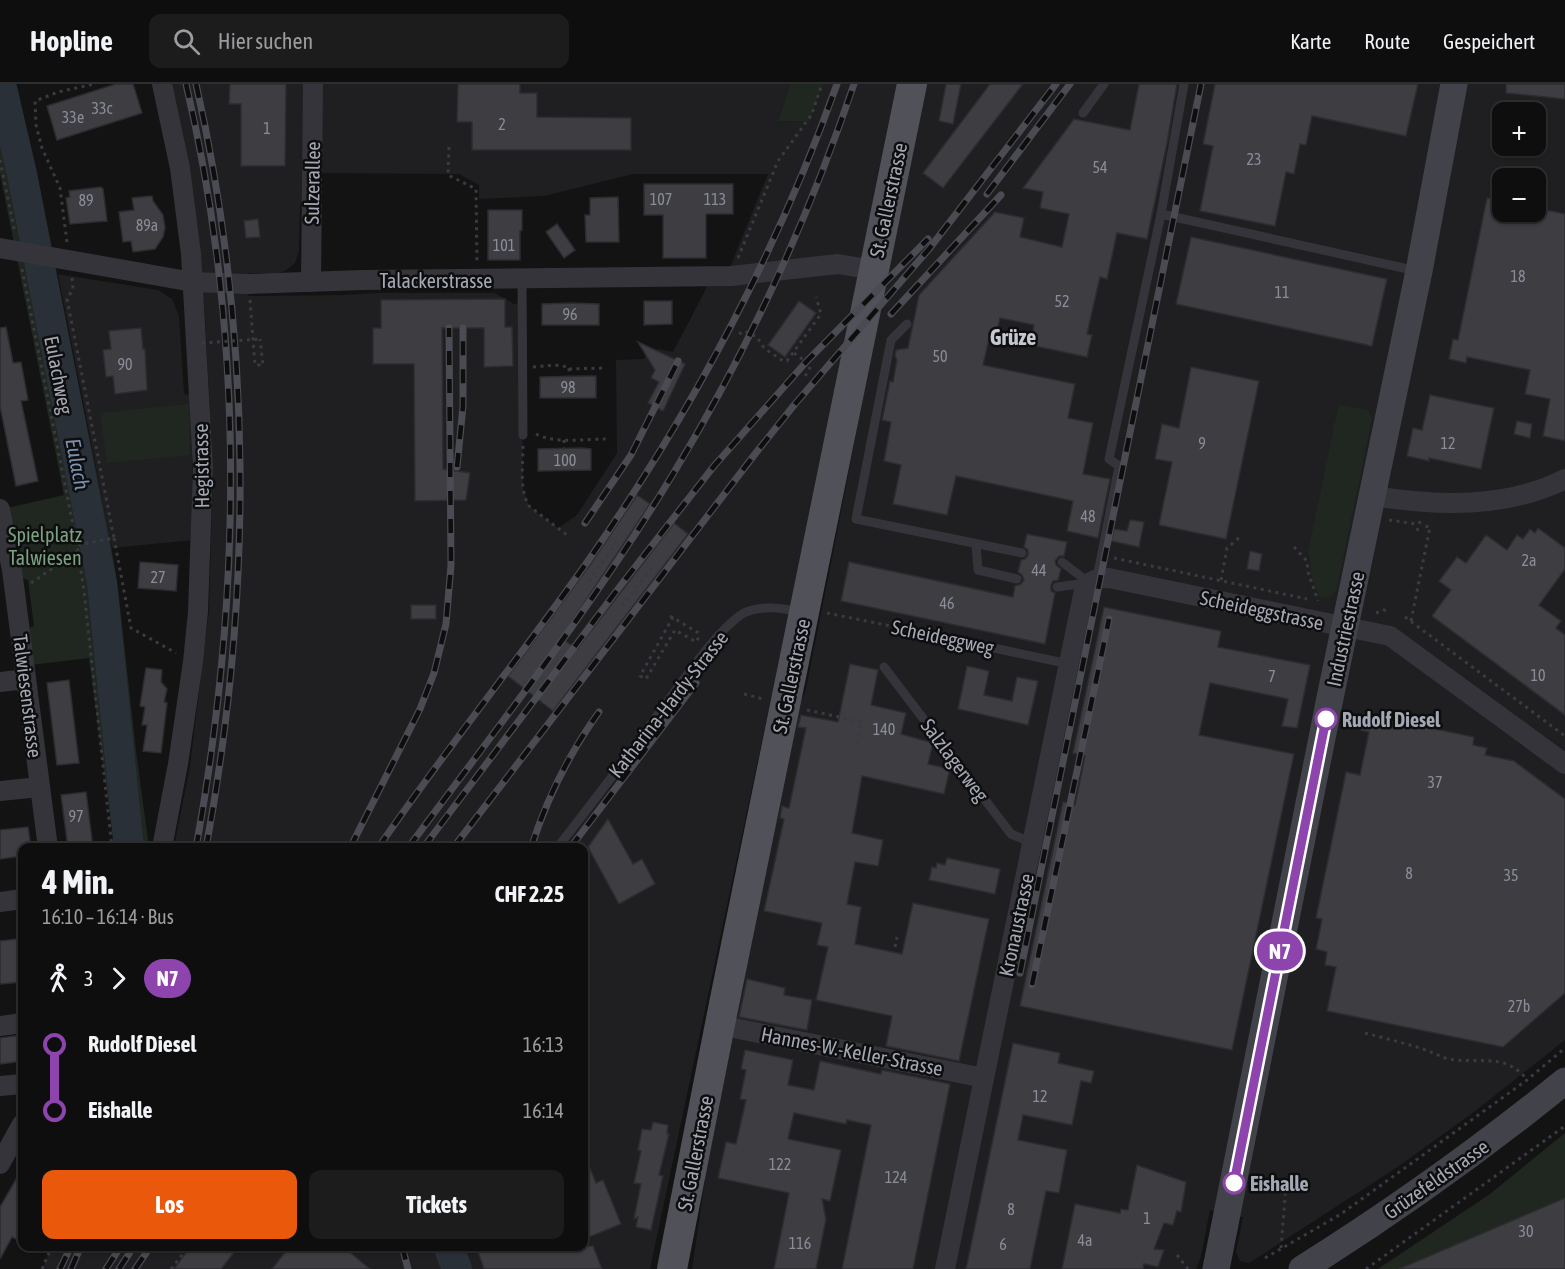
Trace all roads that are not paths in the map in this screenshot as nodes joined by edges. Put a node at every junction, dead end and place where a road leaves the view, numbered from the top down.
1 (162, 84) edge
2 (313, 84) edge
3 (912, 84) edge
4 (1104, 84) edge
5 (1184, 84) edge
6 (1454, 84) edge
7 (1083, 113) dead end
8 (1161, 214) junction
9 (0, 248) edge
10 (874, 270) junction
11 (1419, 271) junction
12 (522, 279) junction
13 (193, 282) junction
14 (311, 282) junction
15 (907, 324) dead end
16 (523, 435) road end
17 (1565, 479) edge
18 (1373, 496) junction
19 (0, 509) edge
20 (976, 543) junction
21 (1022, 553) dead end
22 (1062, 562) dead end
23 (1095, 574) junction
24 (9, 576) edge
25 (1017, 579) dead end
26 (1057, 586) dead end
27 (813, 612) junction
28 (1346, 627) junction
29 (970, 643) road end
30 (1069, 664) junction
31 (885, 667) dead end
32 (27, 679) junction
33 (0, 682) edge
34 (1565, 764) edge
35 (40, 787) junction
36 (0, 791) edge
37 (47, 843) edge
38 (163, 843) edge
39 (561, 843) edge
40 (1033, 843) junction
41 (18, 900) edge
42 (0, 902) edge
43 (18, 1024) edge
44 (719, 1025) junction
45 (0, 1026) edge
46 (984, 1078) junction
47 (1565, 1081) edge
48 (18, 1084) edge
49 (0, 1086) edge
50 (18, 1131) edge
51 (0, 1164) edge
52 (672, 1269) edge
53 (945, 1269) edge
54 (1216, 1269) edge
55 (1302, 1269) edge

1 - 13 street, Hegistrasse
2 - 14 street, Sulzerallee
3 - 10 main road, St. Gallerstrasse
4 - 7 lane
5 - 8 lane
6 - 11 street, Industriestrasse
8 - 11 lane
8 - 23 lane
9 - 13 street, Talackerstrasse
10 - 12 street, Talackerstrasse
10 - 27 main road, St. Gallerstrasse
11 - 18 street, Industriestrasse
12 - 14 street, Talackerstrasse
12 - 16 lane
13 - 14 street, Talackerstrasse
13 - 38 street, Hegistrasse
15 - 20 lane
17 - 18 street
18 - 28 street, Industriestrasse
19 - 24 street, Talwiesenstrasse
20 - 21 lane
20 - 25 lane
22 - 23 lane
23 - 26 lane, Scheideggstrasse
23 - 28 street, Scheideggstrasse
23 - 30 street, Kronaustrasse
24 - 32 street, Talwiesenstrasse
27 - 39 lane, Katharina-Hardy-Strasse
27 - 44 main road, St. Gallerstrasse
28 - 34 street, Scheideggstrasse
28 - 54 street, Industriestrasse
29 - 30 lane, Scheideggweg
30 - 40 street, Kronaustrasse
31 - 40 lane, Salzlagerweg
32 - 33 street
32 - 35 street, Talwiesenstrasse
35 - 36 street
35 - 37 street, Talwiesenstrasse
40 - 46 street, Kronaustrasse
41 - 42 street
43 - 45 street
44 - 46 street, Hannes-W.-Keller-Strasse
44 - 52 main road, St. Gallerstrasse
46 - 53 street, Kronaustrasse
47 - 55 street, Grüzefeldstrasse
48 - 49 street
50 - 51 street

